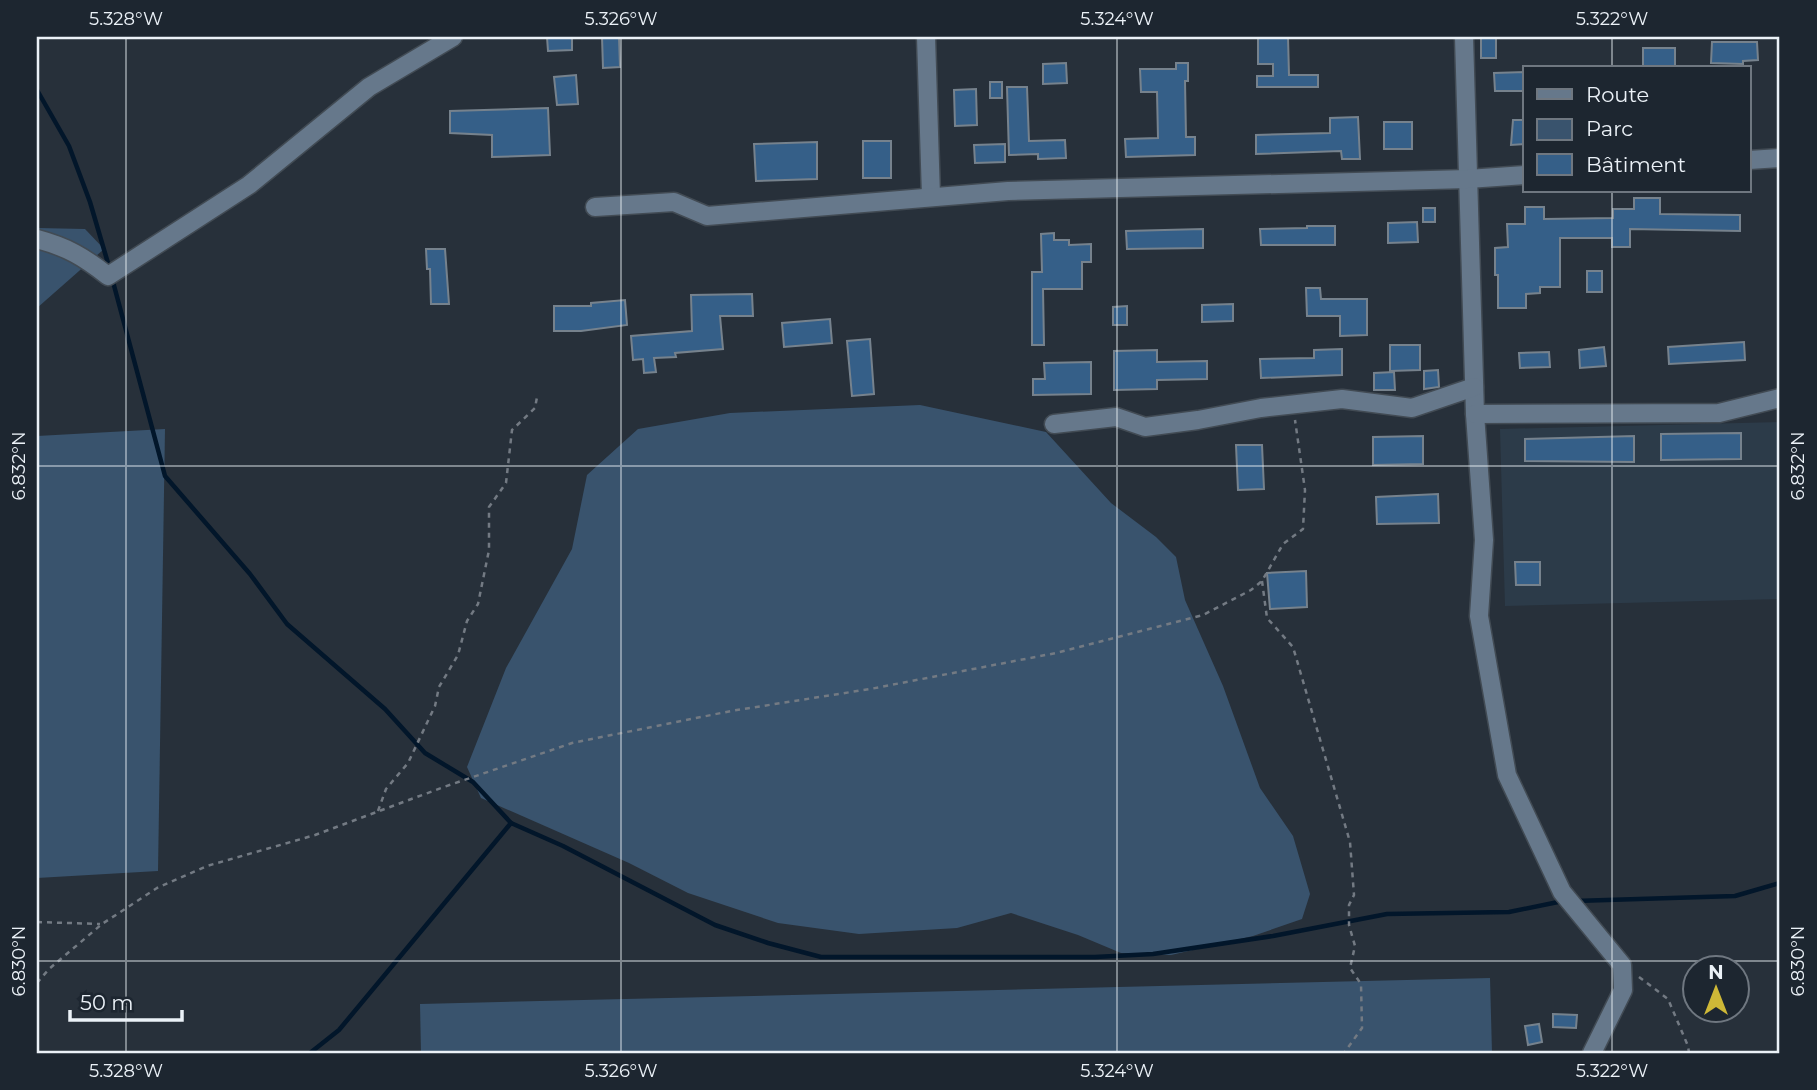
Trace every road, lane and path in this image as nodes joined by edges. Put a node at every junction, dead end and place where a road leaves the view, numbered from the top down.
1 (453, 37) edge
2 (926, 37) edge
3 (1464, 37) edge
4 (1780, 158) edge
5 (1750, 160) edge
6 (1523, 175) edge
7 (1468, 179) junction
8 (931, 197) junction
9 (595, 207) dead end
10 (37, 239) edge
11 (1474, 387) junction
12 (537, 397) dead end
13 (1780, 398) edge
14 (1293, 405) junction
15 (1475, 414) junction
16 (1054, 424) dead end
17 (1262, 580) junction
18 (378, 811) junction
19 (37, 922) edge
20 (102, 924) junction
21 (1622, 965) junction
22 (37, 983) edge
23 (1344, 1053) edge
24 (1592, 1053) edge
25 (1689, 1053) edge

1 - 10 street
2 - 8 street
3 - 7 street
4 - 5 street
6 - 7 street
7 - 8 street
7 - 11 street
8 - 9 street
11 - 14 street
11 - 15 street
12 - 18 path
13 - 15 street
14 - 16 street
14 - 17 path
15 - 21 street
17 - 18 path
17 - 23 path
18 - 20 path
19 - 20 path
20 - 22 path
21 - 24 street
21 - 25 path

